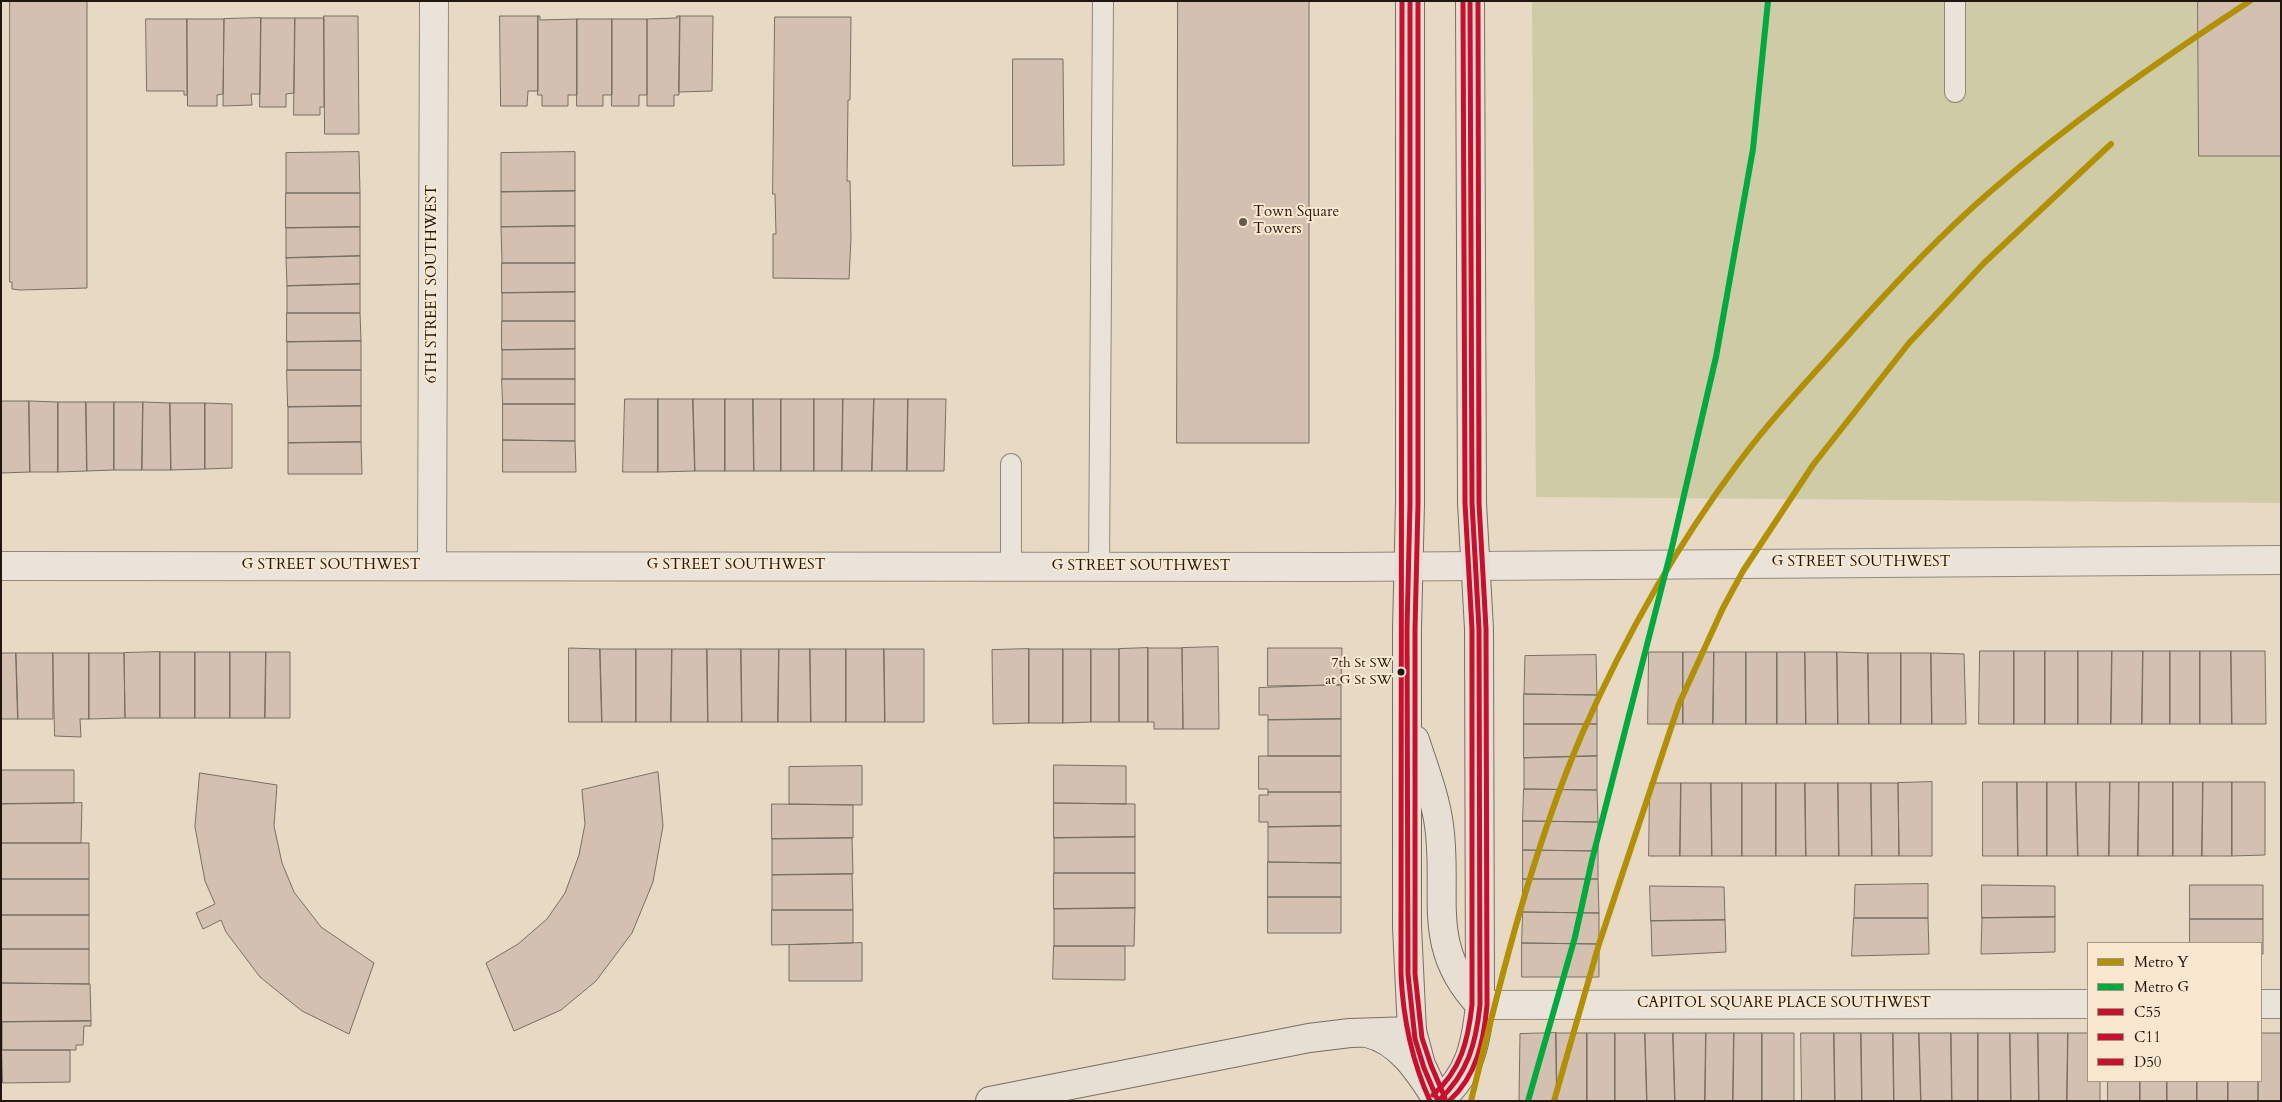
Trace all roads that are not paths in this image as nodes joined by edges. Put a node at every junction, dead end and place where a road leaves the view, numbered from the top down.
1 (434, 1) edge
2 (1103, 1) edge
3 (1410, 1) edge
4 (1470, 1) edge
5 (1955, 1) edge
6 (1955, 92) dead end
7 (1011, 464) dead end
8 (2281, 560) edge
9 (1409, 565) junction
10 (1474, 565) junction
11 (1, 566) edge
12 (432, 566) junction
13 (1011, 567) junction
14 (1099, 567) junction
15 (1407, 713) junction
16 (2087, 1004) edge
17 (2262, 1004) edge
18 (2281, 1004) edge
19 (1480, 1005) junction
20 (1412, 1031) junction
21 (1363, 1033) junction
22 (990, 1101) edge
23 (1438, 1101) edge

1 - 12 street, 6TH STREET SOUTHWEST
2 - 14 lane
3 - 9 main road
4 - 10 main road
5 - 6 lane
7 - 13 lane
8 - 10 street, G STREET SOUTHWEST
9 - 10 street, G STREET SOUTHWEST
9 - 14 street, G STREET SOUTHWEST
9 - 15 main road
10 - 19 main road
11 - 12 street, G STREET SOUTHWEST
12 - 13 street, G STREET SOUTHWEST
13 - 14 street, G STREET SOUTHWEST
15 - 19 main road
15 - 20 main road
16 - 19 street, CAPITOL SQUARE PLACE SOUTHWEST
17 - 18 street
19 - 23 main road
20 - 21 main road
20 - 23 main road
21 - 22 main road
21 - 23 main road

